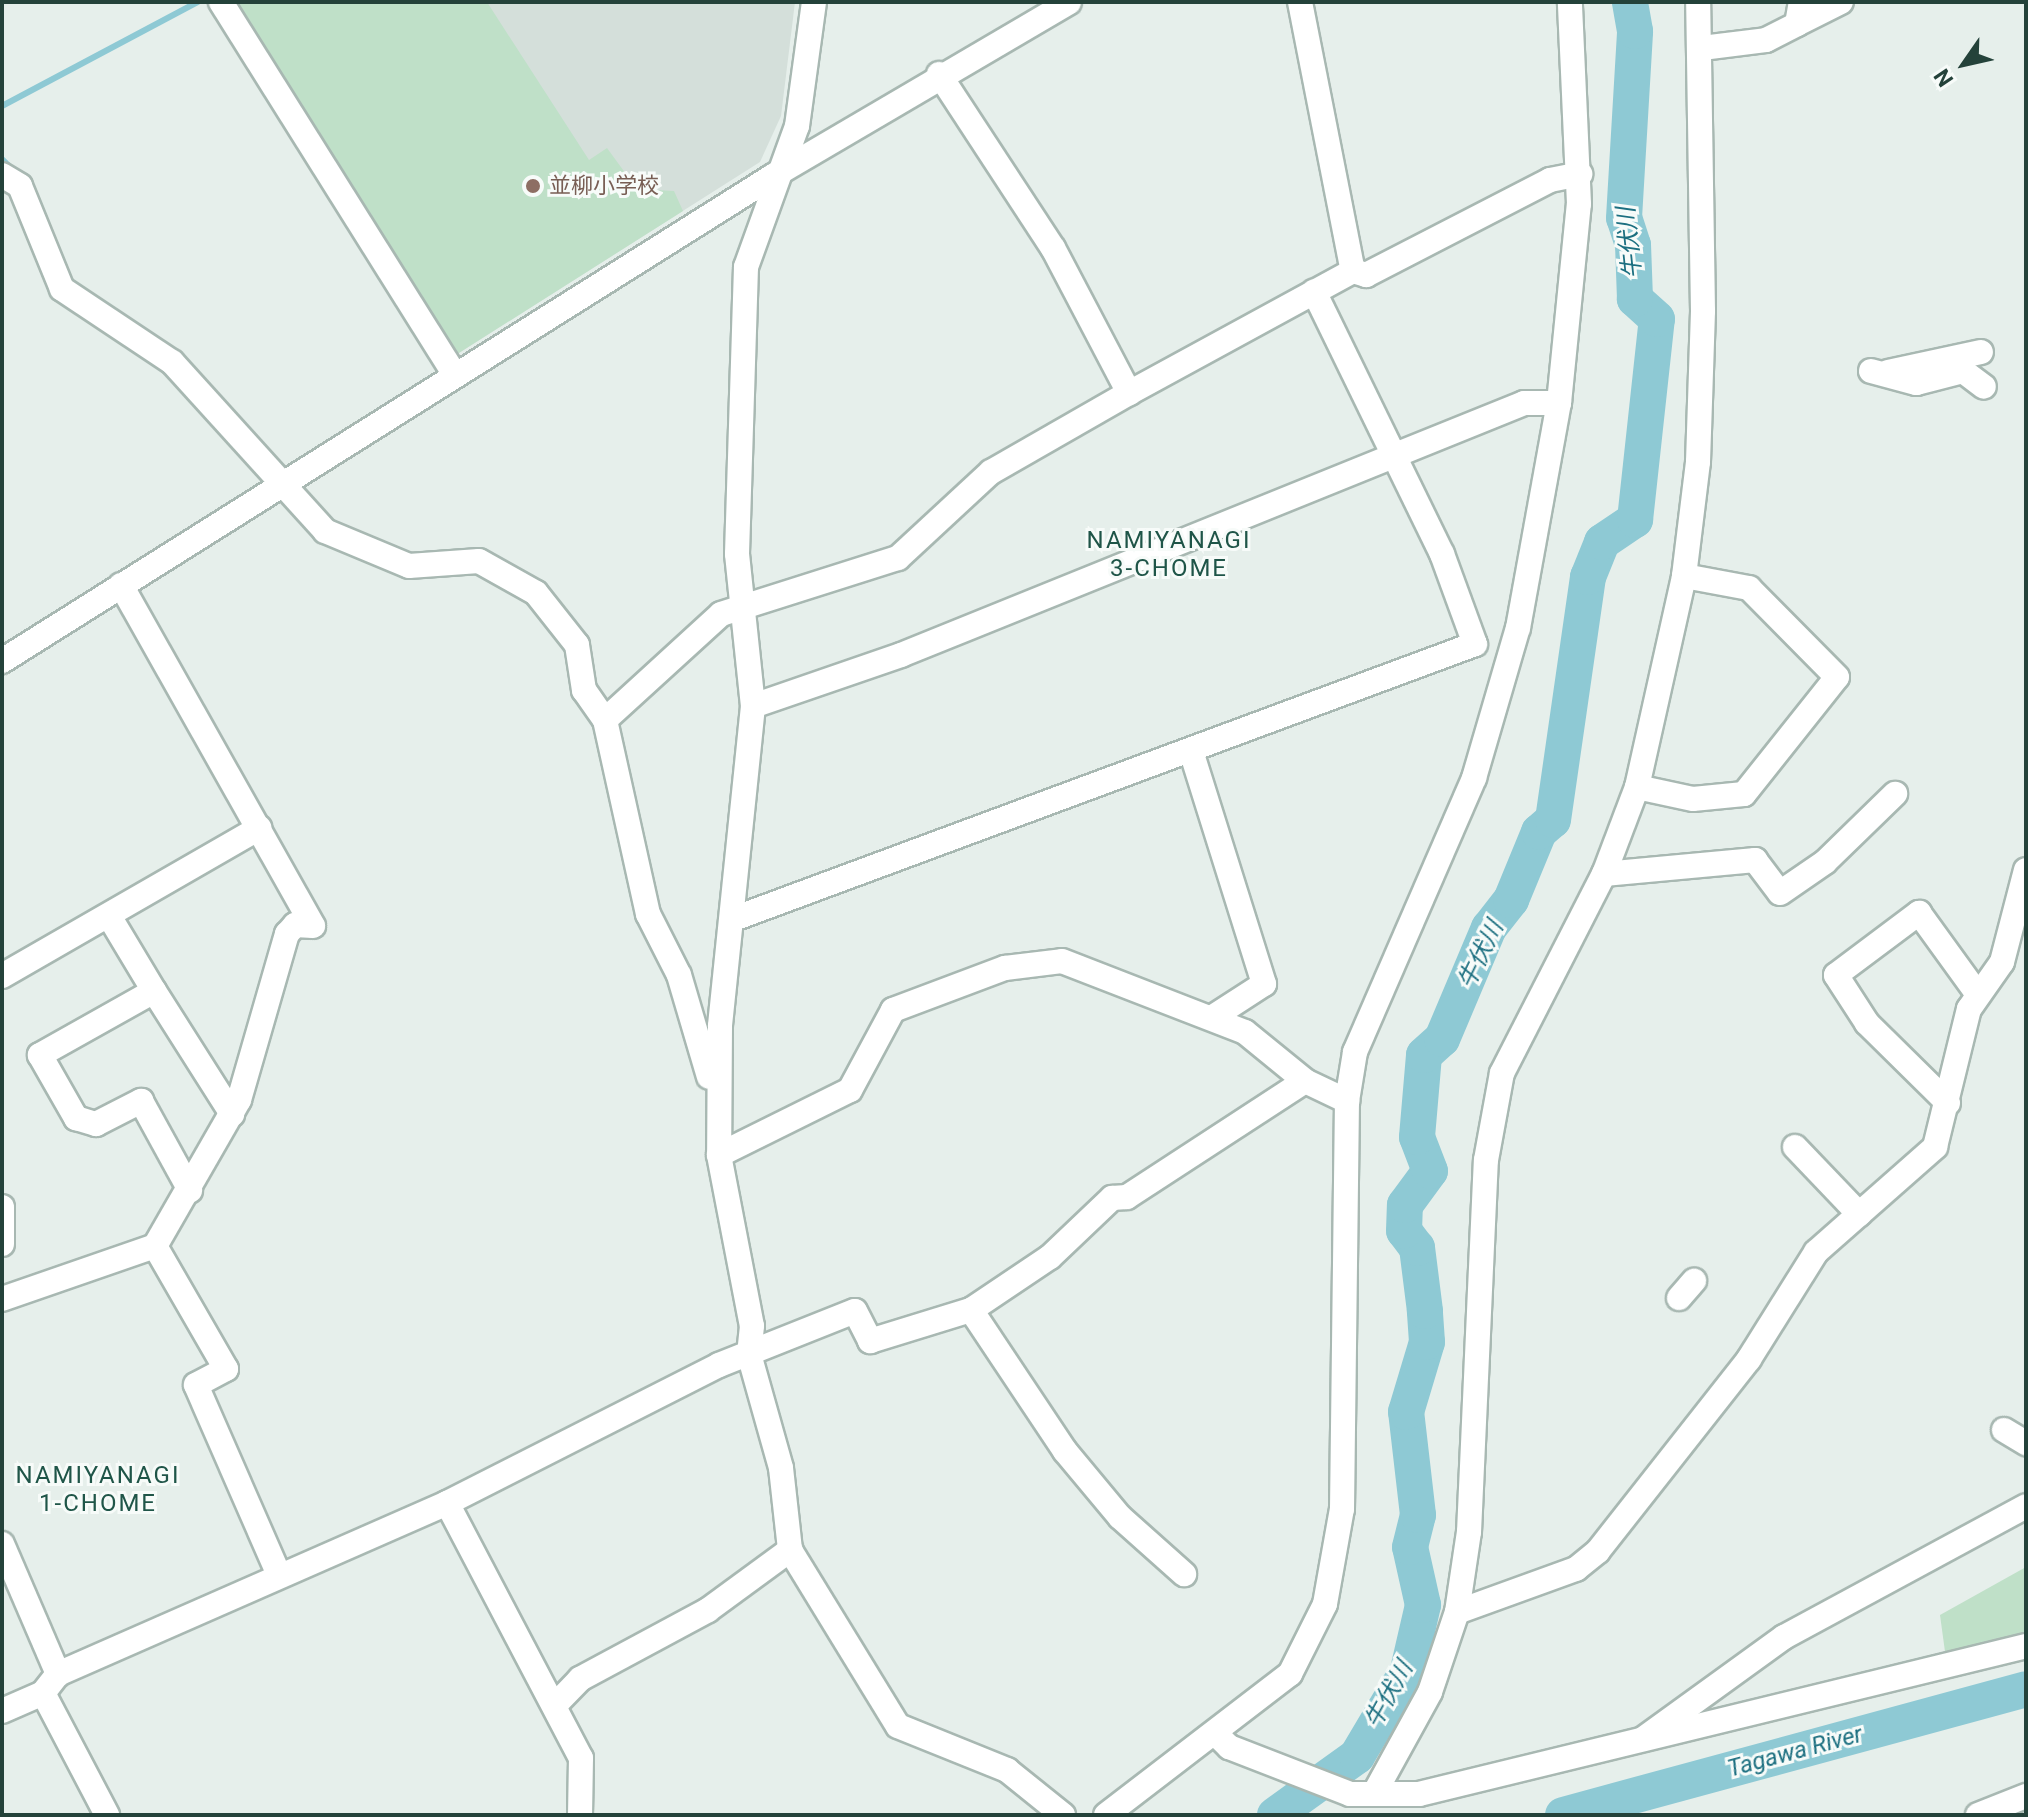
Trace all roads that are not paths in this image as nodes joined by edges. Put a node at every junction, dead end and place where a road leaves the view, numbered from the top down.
1 (221, 2) edge
2 (814, 2) edge
3 (1069, 2) edge
4 (1300, 2) edge
5 (1570, 2) edge
6 (1698, 2) edge
7 (1841, 2) edge
8 (1799, 13) edge
9 (1702, 48) junction
10 (939, 74) junction
11 (1580, 174) junction
12 (2, 175) edge
13 (773, 176) junction
14 (1353, 271) junction
15 (1314, 292) junction
16 (1981, 352) dead end
17 (455, 375) junction
18 (1984, 387) dead end
19 (1129, 393) junction
20 (1559, 403) junction
21 (1397, 458) junction
22 (283, 485) junction
23 (1684, 576) junction
24 (121, 585) junction
25 (746, 607) junction
26 (2, 661) edge
27 (753, 706) junction
28 (605, 720) junction
29 (1192, 754) junction
30 (1637, 787) junction
31 (1895, 794) dead end
32 (259, 828) junction
33 (2026, 870) edge
34 (1604, 874) junction
35 (109, 916) junction
36 (736, 918) junction
37 (2, 976) edge
38 (154, 991) junction
39 (1977, 993) junction
40 (1213, 1017) junction
41 (1305, 1081) junction
42 (1347, 1101) junction
43 (715, 1103) junction
44 (1948, 1103) junction
45 (232, 1114) junction
46 (1795, 1147) dead end
47 (719, 1155) junction
48 (190, 1190) junction
49 (2, 1207) edge
50 (1859, 1214) junction
51 (2, 1244) edge
52 (155, 1246) junction
53 (2, 1299) edge
54 (971, 1310) junction
55 (749, 1354) junction
56 (2004, 1430) dead end
57 (2026, 1443) edge
58 (447, 1503) junction
59 (2026, 1506) edge
60 (2, 1544) edge
61 (790, 1550) junction
62 (278, 1573) junction
63 (1184, 1574) dead end
64 (1457, 1612) junction
65 (2026, 1646) edge
66 (50, 1684) junction
67 (556, 1704) junction
68 (2, 1711) edge
69 (1220, 1738) junction
70 (1634, 1745) junction
71 (1374, 1794) junction
72 (2026, 1796) edge
73 (107, 1815) edge
74 (580, 1815) edge
75 (1063, 1815) edge
76 (1106, 1815) edge
77 (1978, 1815) edge

1 - 17 street
2 - 13 street
3 - 10 street
4 - 14 street
5 - 11 street
6 - 9 street
7 - 8 street
8 - 9 street
9 - 23 street
10 - 13 street
10 - 19 street
11 - 14 street
11 - 20 street
12 - 22 street
13 - 17 street
13 - 25 street
14 - 15 street
15 - 19 street
15 - 21 street
16 - 18 street
17 - 22 street
19 - 25 street
20 - 21 street
20 - 42 street
21 - 27 street
21 - 29 street
22 - 24 street
22 - 28 street
23 - 30 street
23 - 30 street
24 - 26 street
24 - 32 street
25 - 27 street
25 - 28 street
27 - 36 street
28 - 43 street
29 - 36 street
29 - 40 street
30 - 34 street
31 - 34 street
32 - 35 street
32 - 45 street
33 - 39 street
34 - 64 street
35 - 37 street
35 - 38 street
36 - 43 street
38 - 45 street
38 - 48 street
39 - 44 street
39 - 44 street
40 - 41 street
40 - 47 street
41 - 42 street
41 - 54 street
42 - 69 street
43 - 47 street
44 - 50 street
45 - 48 street
46 - 50 street
47 - 55 street
48 - 52 street
49 - 51 street
50 - 64 street
52 - 53 street
52 - 62 street
54 - 55 street
54 - 63 street
55 - 58 street
55 - 61 street
56 - 57 street
58 - 62 street
58 - 67 street
59 - 70 street
60 - 66 street
61 - 67 street
61 - 75 street
62 - 66 street
64 - 71 street
65 - 70 street
66 - 68 street
66 - 73 street
67 - 74 street
69 - 71 street
69 - 76 street
70 - 71 street
72 - 77 street

